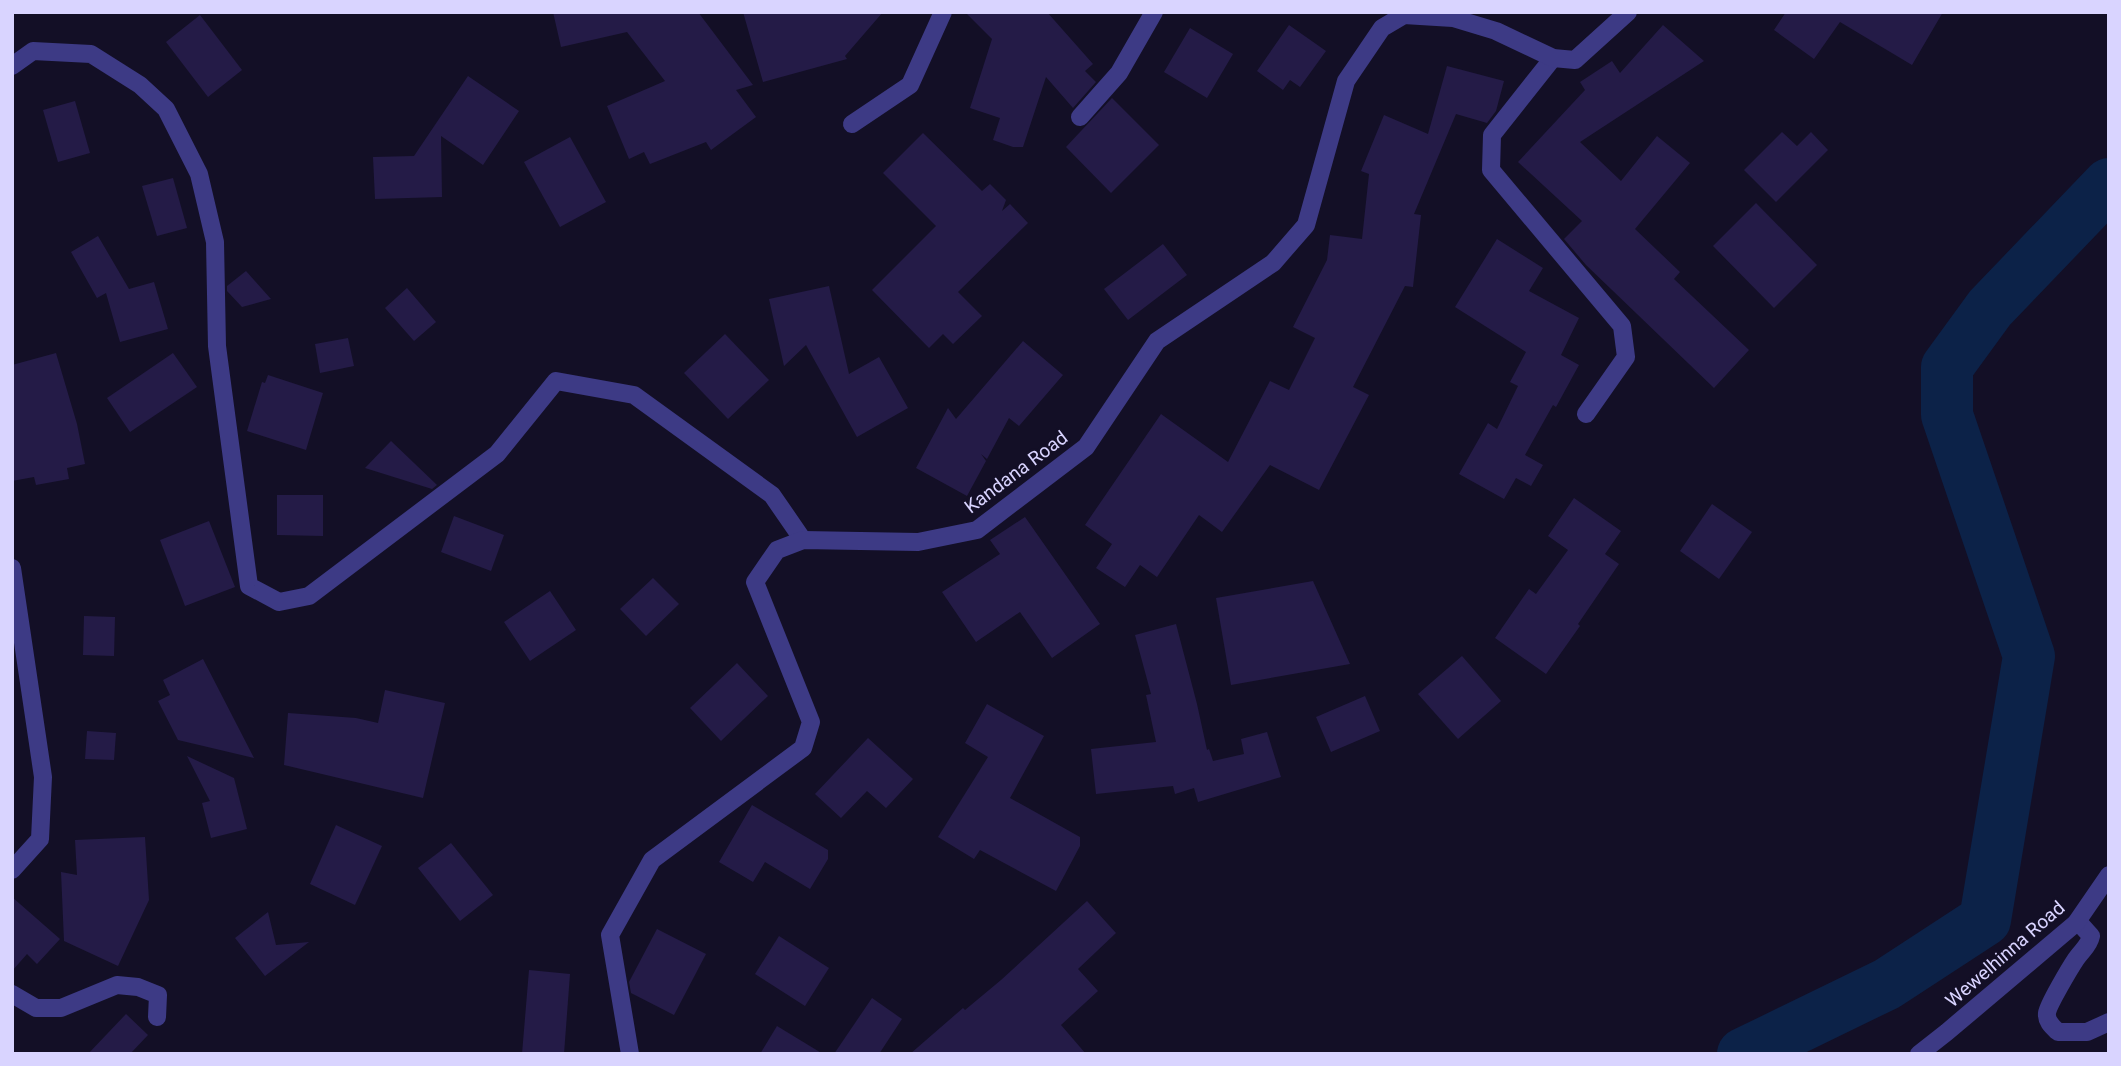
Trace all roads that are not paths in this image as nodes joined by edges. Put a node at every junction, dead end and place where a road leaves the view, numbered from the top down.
1 (943, 12) edge
2 (1153, 12) edge
3 (1628, 12) edge
4 (1446, 15) edge
5 (1552, 58) junction
6 (12, 66) edge
7 (1080, 117) dead end
8 (852, 124) dead end
9 (1586, 414) dead end
10 (803, 540) junction
11 (12, 568) edge
12 (12, 870) edge
13 (2109, 875) edge
14 (2076, 923) junction
15 (12, 994) edge
16 (157, 1017) dead end
17 (2109, 1022) edge
18 (630, 1054) edge
19 (1919, 1054) edge

1 - 8 street
2 - 7 street
3 - 5 street
4 - 5 street, Kandana Road
4 - 10 street, Kandana Road
5 - 9 street
6 - 10 street
10 - 18 street, Kandana Road
11 - 12 street
13 - 14 street, Wewelhinna Road
14 - 17 street
14 - 19 street, Wewelhinna Road
15 - 16 street

